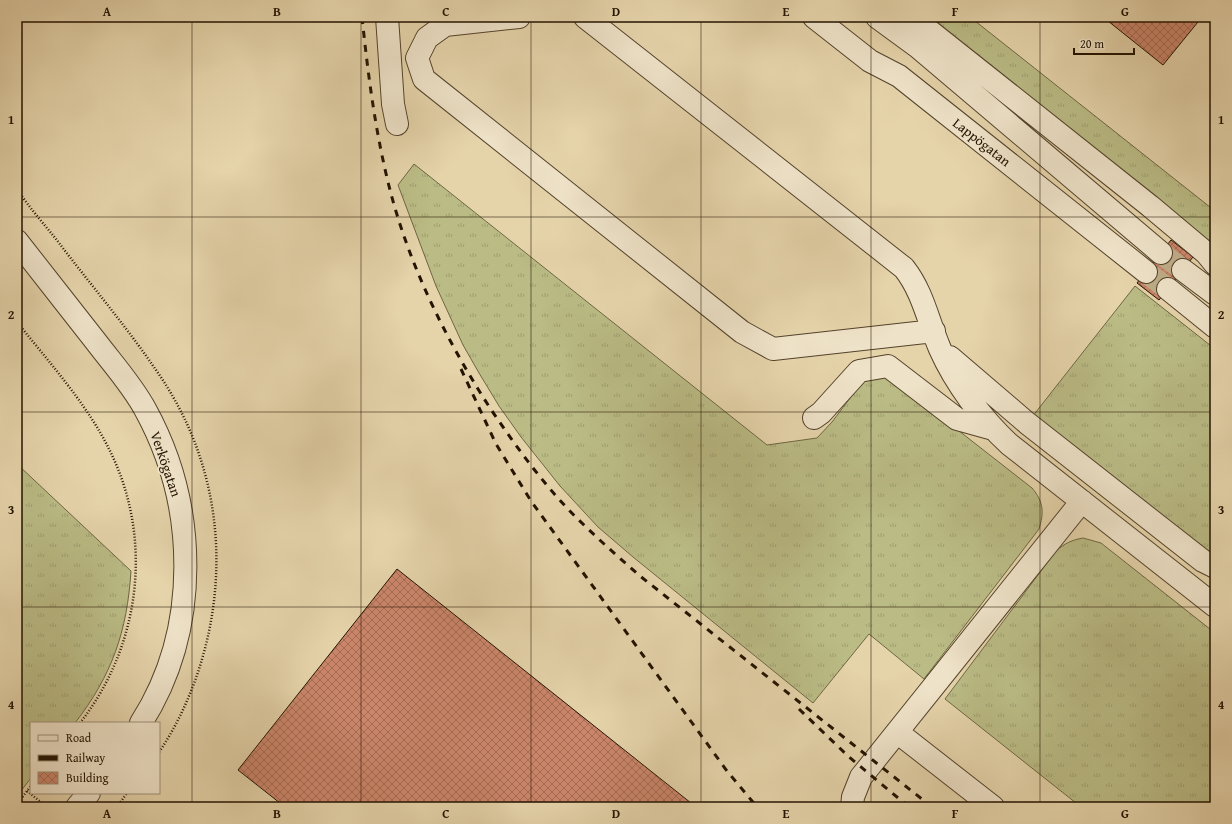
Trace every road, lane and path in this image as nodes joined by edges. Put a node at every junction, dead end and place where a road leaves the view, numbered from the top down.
1 (386, 17) edge
2 (519, 17) edge
3 (585, 17) edge
4 (814, 17) edge
5 (877, 17) edge
6 (912, 17) edge
7 (398, 124) dead end
8 (17, 241) edge
9 (1161, 253) tunnel mouth
10 (1212, 259) edge
11 (1183, 270) tunnel mouth
12 (1146, 272) tunnel mouth
13 (1168, 289) tunnel mouth
14 (1215, 294) edge
15 (17, 322) edge
16 (1215, 327) edge
17 (937, 339) junction
18 (814, 418) dead end
19 (993, 429) junction
20 (1082, 501) junction
21 (1215, 567) edge
22 (1215, 606) edge
23 (81, 722) edge
24 (142, 722) edge
25 (897, 732) junction
26 (30, 787) edge
27 (27, 791) junction
28 (30, 793) edge
29 (31, 794) edge
30 (88, 794) edge
31 (126, 794) edge
32 (17, 804) edge
33 (47, 807) edge
34 (78, 807) edge
35 (117, 807) edge
36 (852, 807) edge
37 (993, 807) edge

1 - 7 street
2 - 17 street
3 - 17 street
4 - 12 street, Lappögatan
5 - 9 street
6 - 10 street
8 - 24 street, Verkögatan
11 - 14 street
13 - 16 street
15 - 23 path
17 - 19 street
17 - 21 street
18 - 19 street
19 - 20 street
20 - 22 street
20 - 25 street
25 - 36 street
25 - 37 street
26 - 27 path
27 - 28 path
27 - 32 path
29 - 33 path
30 - 34 street
31 - 35 path

